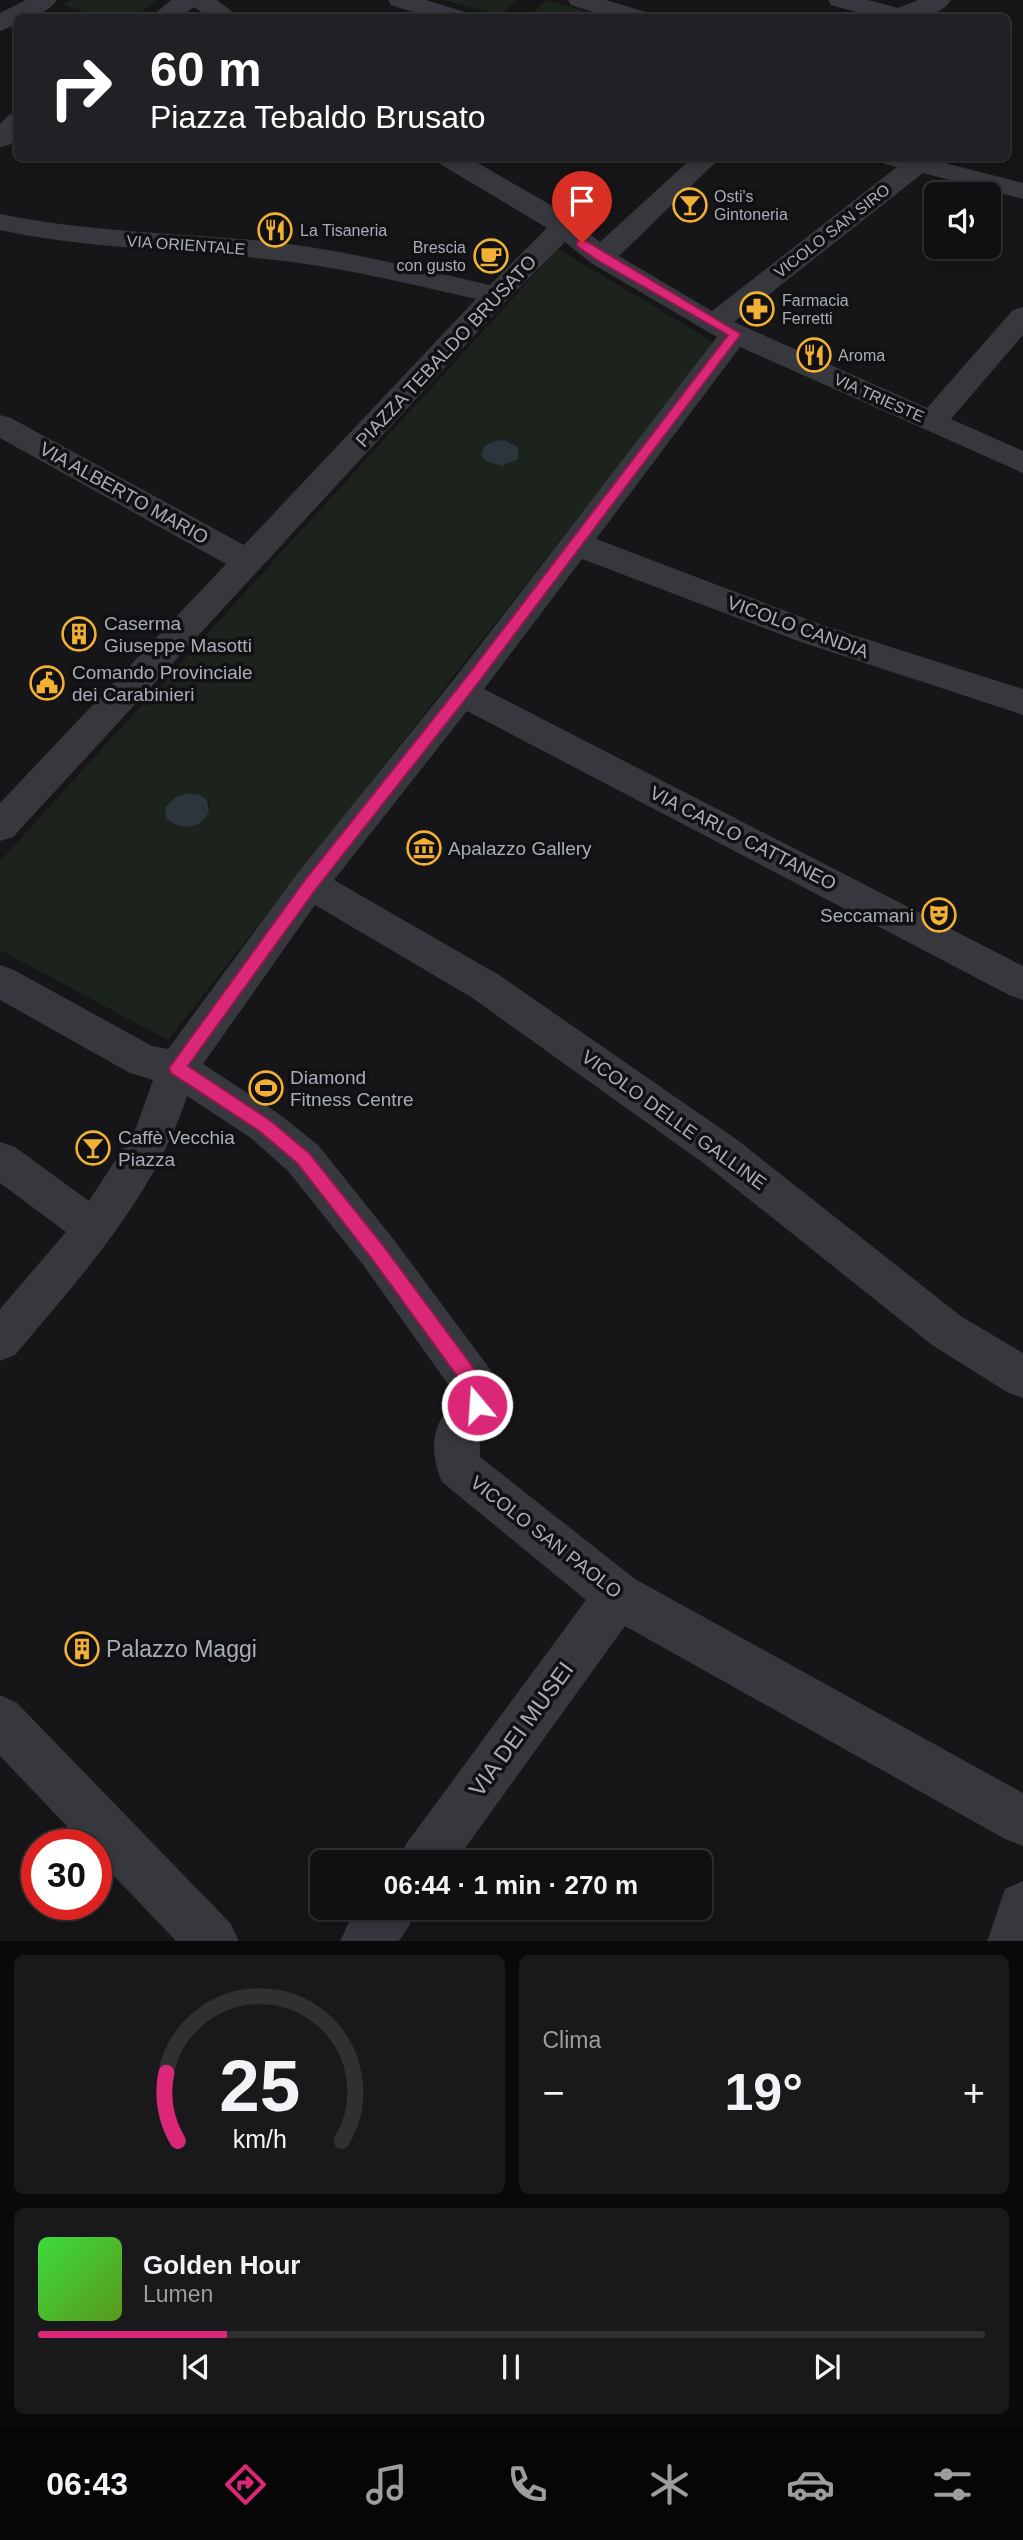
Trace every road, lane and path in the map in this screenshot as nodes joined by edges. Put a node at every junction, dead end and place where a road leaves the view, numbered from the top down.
1 (45, 0) edge
2 (187, 0) edge
3 (200, 0) edge
4 (400, 0) edge
5 (580, 0) edge
6 (841, 0) edge
7 (940, 0) edge
8 (18, 14) edge
9 (168, 14) edge
10 (222, 14) edge
11 (446, 14) edge
12 (627, 14) edge
13 (887, 14) edge
14 (905, 14) edge
15 (14, 125) edge
16 (0, 139) edge
17 (455, 161) edge
18 (704, 161) edge
19 (906, 161) edge
20 (1023, 191) edge
21 (0, 222) edge
22 (562, 229) junction
23 (601, 257) junction
24 (496, 295) junction
25 (1023, 316) edge
26 (724, 329) junction
27 (932, 422) junction
28 (0, 425) edge
29 (1023, 463) edge
30 (576, 544) junction
31 (248, 562) junction
32 (462, 694) junction
33 (1023, 702) edge
34 (0, 827) edge
35 (310, 884) junction
36 (1021, 976) edge
37 (0, 981) edge
38 (177, 1068) junction
39 (0, 1160) edge
40 (94, 1229) junction
41 (0, 1341) edge
42 (1023, 1377) edge
43 (618, 1596) junction
44 (0, 1720) edge
45 (1023, 1821) edge
46 (433, 1850) edge
47 (1023, 1907) edge
48 (382, 1920) edge
49 (213, 1941) edge
50 (366, 1941) edge
51 (1013, 1941) edge

1 - 8 street
2 - 9 street
3 - 10 street
4 - 11 street
5 - 12 street
6 - 13 street
7 - 14 street
15 - 16 street
17 - 22 street
18 - 23 street
19 - 20 street
19 - 26 street, VICOLO SAN SIRO
21 - 24 street, VIA ORIENTALE
22 - 23 street
22 - 24 street, PIAZZA TEBALDO BRUSATO
23 - 26 street
24 - 31 street, PIAZZA TEBALDO BRUSATO
25 - 27 street
26 - 27 street, VIA TRIESTE
26 - 30 street
27 - 29 street, VIA TRIESTE
28 - 31 street, VIA ALBERTO MARIO
30 - 32 street
30 - 33 street, VICOLO CANDIA
31 - 34 street, PIAZZA TEBALDO BRUSATO
32 - 35 street
32 - 36 street, VIA CARLO CATTANEO
35 - 38 street
35 - 42 street, VICOLO DELLE GALLINE
37 - 38 street
38 - 40 street
38 - 43 street, VICOLO SAN PAOLO
39 - 40 street
40 - 41 street
43 - 45 street, VICOLO SAN PAOLO
43 - 46 street, VIA DEI MUSEI
44 - 49 street
47 - 51 street
48 - 50 street

